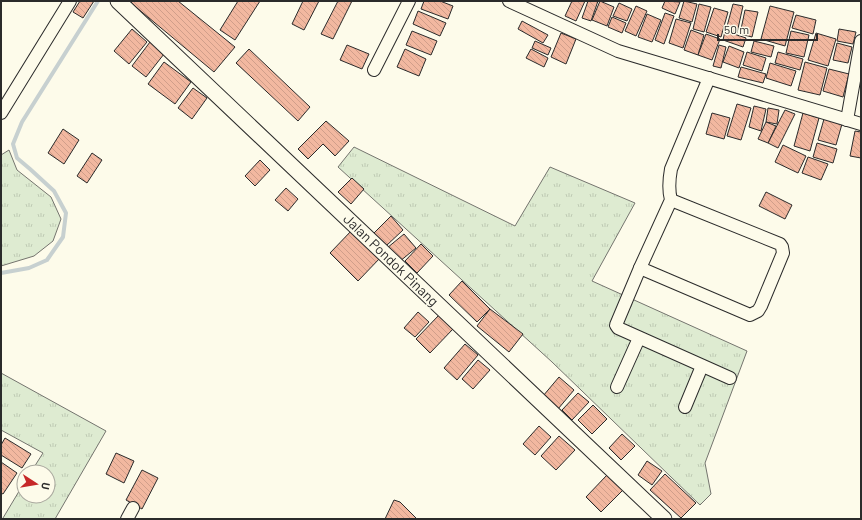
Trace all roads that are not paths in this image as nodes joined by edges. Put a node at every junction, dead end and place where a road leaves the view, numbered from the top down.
1 (70, 1) edge
2 (118, 1) edge
3 (410, 1) edge
4 (514, 2) edge
5 (861, 41) edge
6 (374, 70) dead end
7 (709, 78) junction
8 (1, 113) edge
9 (847, 120) junction
10 (861, 124) edge
11 (671, 200) junction
12 (640, 268) junction
13 (639, 338) junction
14 (702, 366) junction
15 (730, 378) dead end
16 (617, 388) dead end
17 (685, 407) dead end
18 (664, 519) edge

1 - 8 street
2 - 18 street, Jalan Pondok Pinang
3 - 6 street
4 - 7 street
5 - 9 street
7 - 9 street
7 - 11 street
9 - 10 street
11 - 12 street
11 - 12 street
12 - 13 street
13 - 14 street
13 - 16 street
14 - 15 street
14 - 17 street

